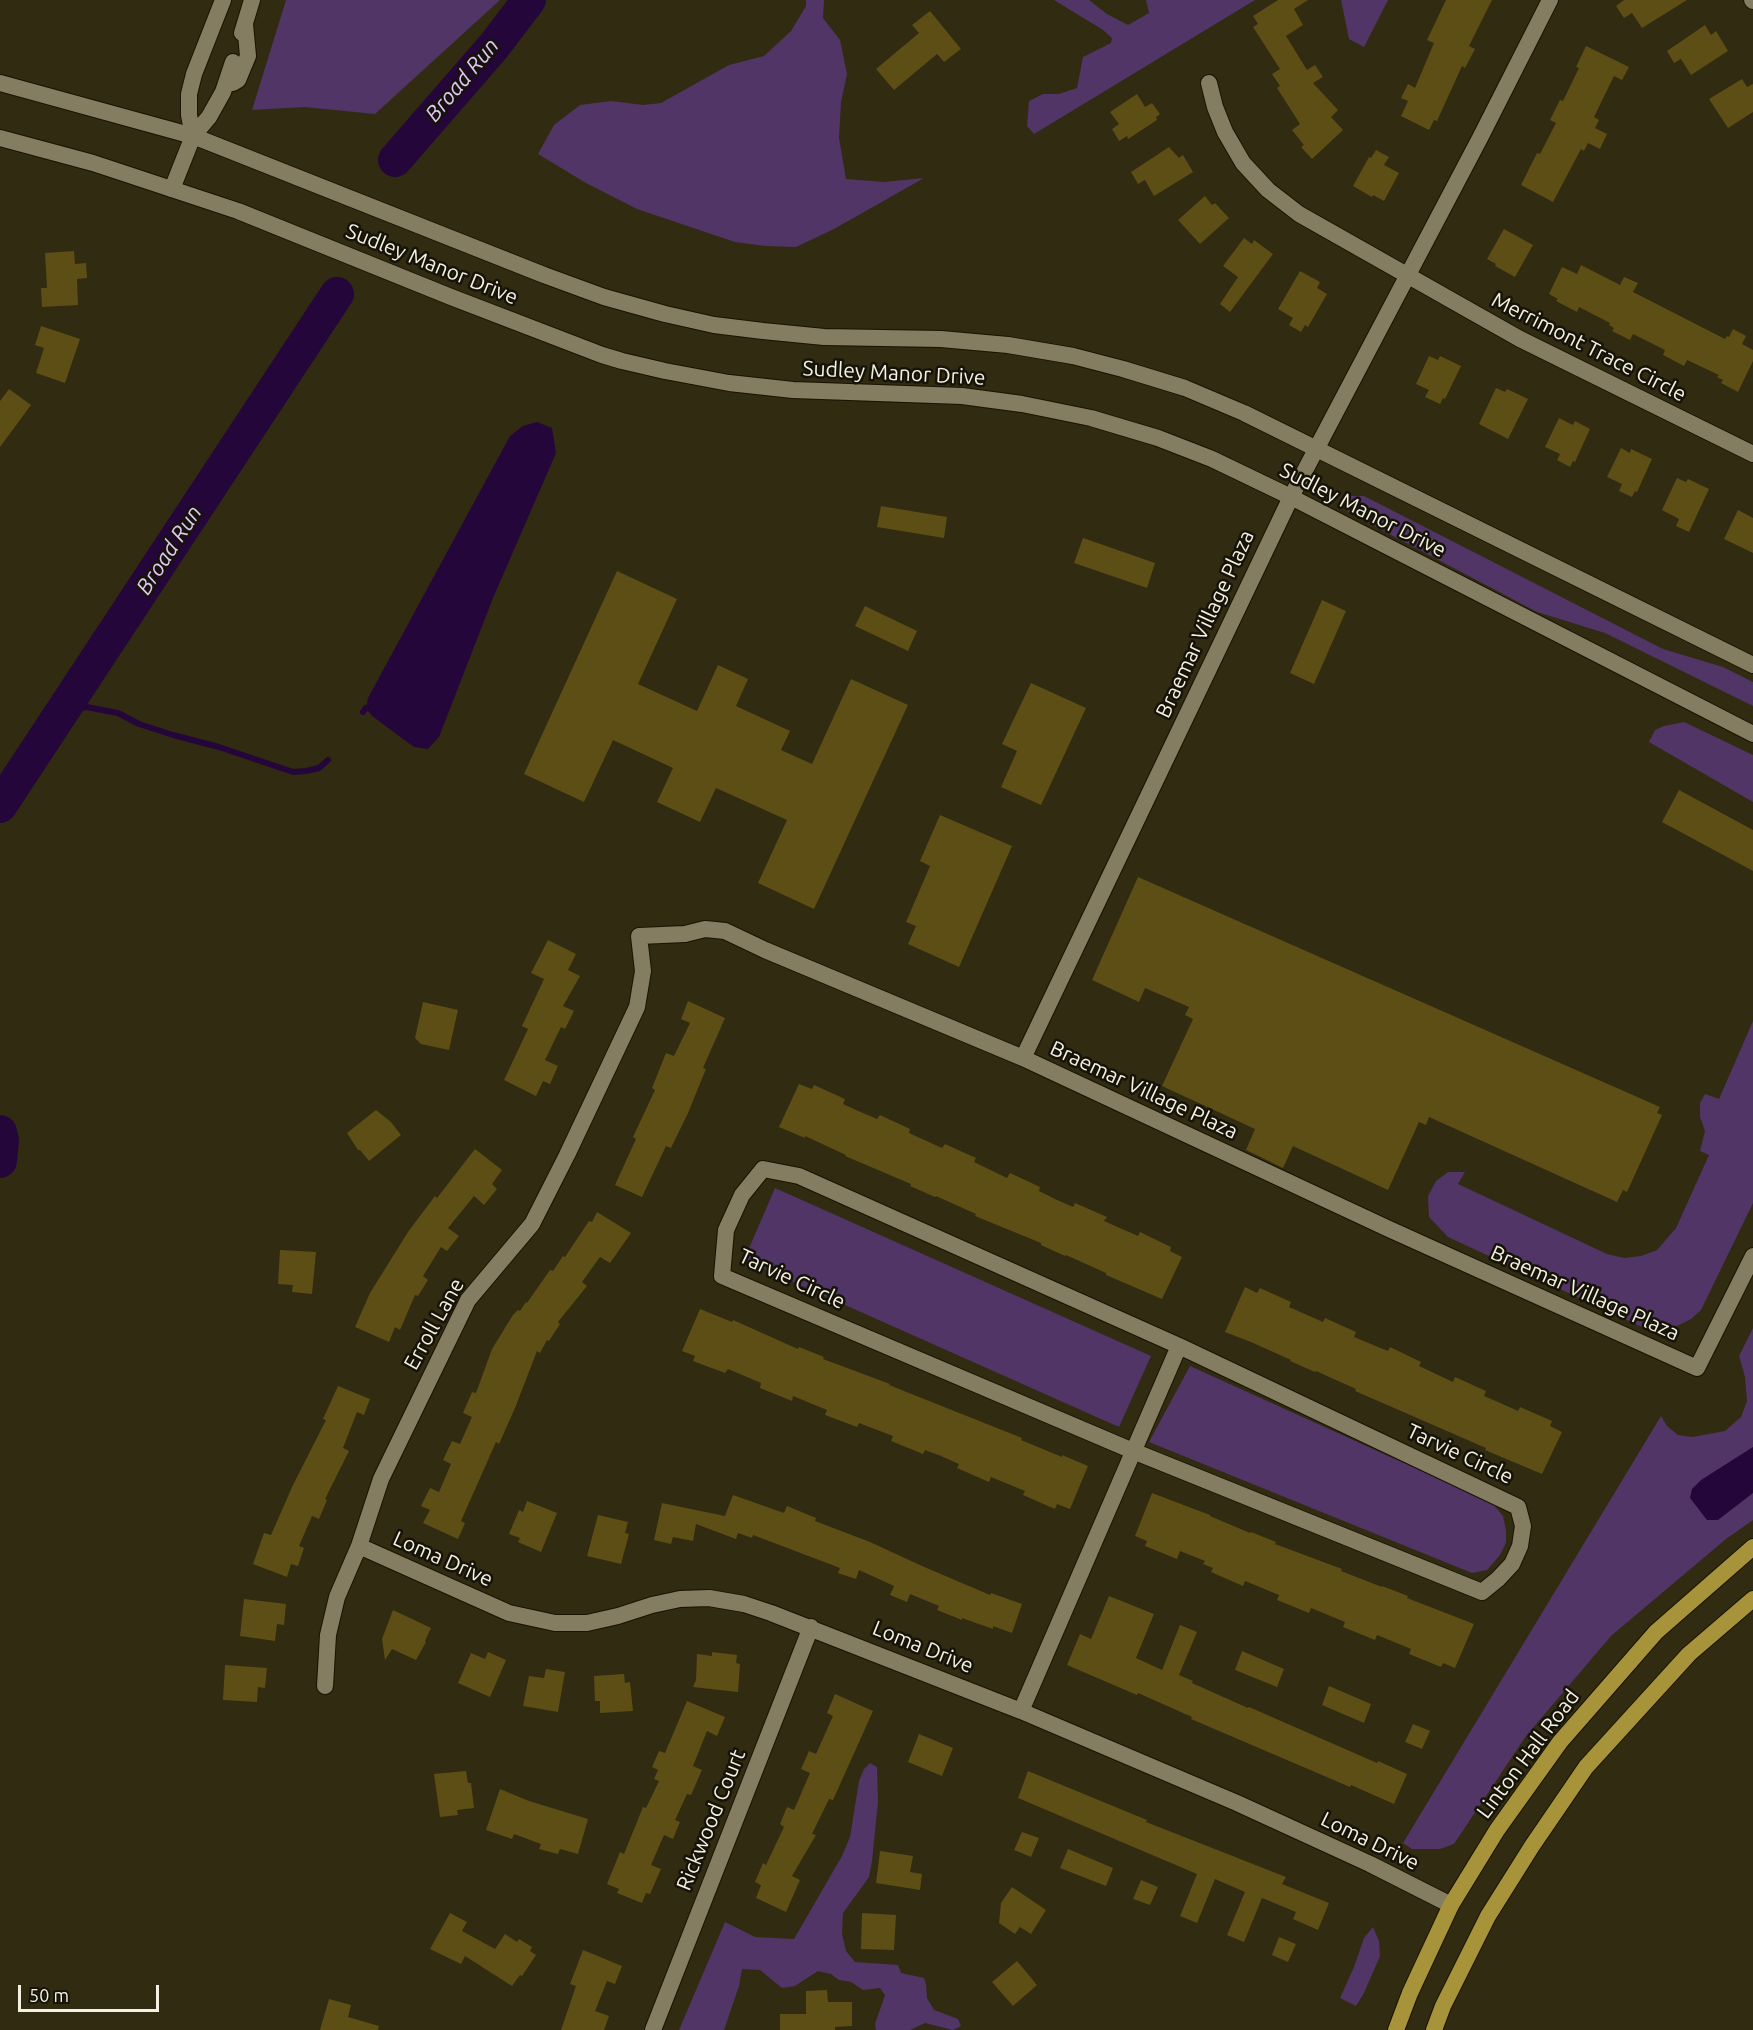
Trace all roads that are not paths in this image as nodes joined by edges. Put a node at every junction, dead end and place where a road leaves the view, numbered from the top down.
1 (222, 0) edge
2 (252, 0) edge
3 (1550, 0) edge
4 (245, 24) junction
5 (0, 83) edge
6 (1209, 83) dead end
7 (223, 92) junction
8 (193, 136) junction
9 (0, 138) edge
10 (172, 189) junction
11 (1407, 276) junction
12 (1317, 448) junction
13 (1753, 454) edge
14 (1291, 497) junction
15 (1753, 665) edge
16 (1753, 734) edge
17 (1023, 1058) junction
18 (1753, 1256) edge
19 (1179, 1346) junction
20 (1133, 1451) junction
21 (358, 1546) junction
22 (1753, 1547) edge
23 (1753, 1599) edge
24 (811, 1627) junction
25 (325, 1686) dead end
26 (1021, 1711) junction
27 (1451, 1905) junction
28 (653, 2030) edge
29 (1396, 2030) edge
30 (1434, 2030) edge

1 - 8 street
2 - 4 street
3 - 11 street
4 - 7 street
4 - 7 street
5 - 8 street, Sudley Manor Drive
6 - 11 street, Merrimont Trace Circle
7 - 8 street
8 - 10 street
8 - 12 street, Sudley Manor Drive
9 - 10 street, Sudley Manor Drive
10 - 14 street, Sudley Manor Drive
11 - 12 street
11 - 13 street, Merrimont Trace Circle
12 - 14 street
12 - 15 street, Sudley Manor Drive
14 - 16 street, Sudley Manor Drive
14 - 17 street, Braemar Village Plaza
17 - 18 street, Braemar Village Plaza
17 - 21 street, Erroll Lane
19 - 20 street
19 - 20 street, Tarvie Circle
19 - 20 street, Tarvie Circle
20 - 26 street
21 - 24 street, Loma Drive
21 - 25 street, Erroll Lane
22 - 27 main road, Linton Hall Road
23 - 30 main road
24 - 26 street, Loma Drive
24 - 28 street, Rickwood Court
26 - 27 street, Loma Drive
27 - 29 main road, Linton Hall Road

